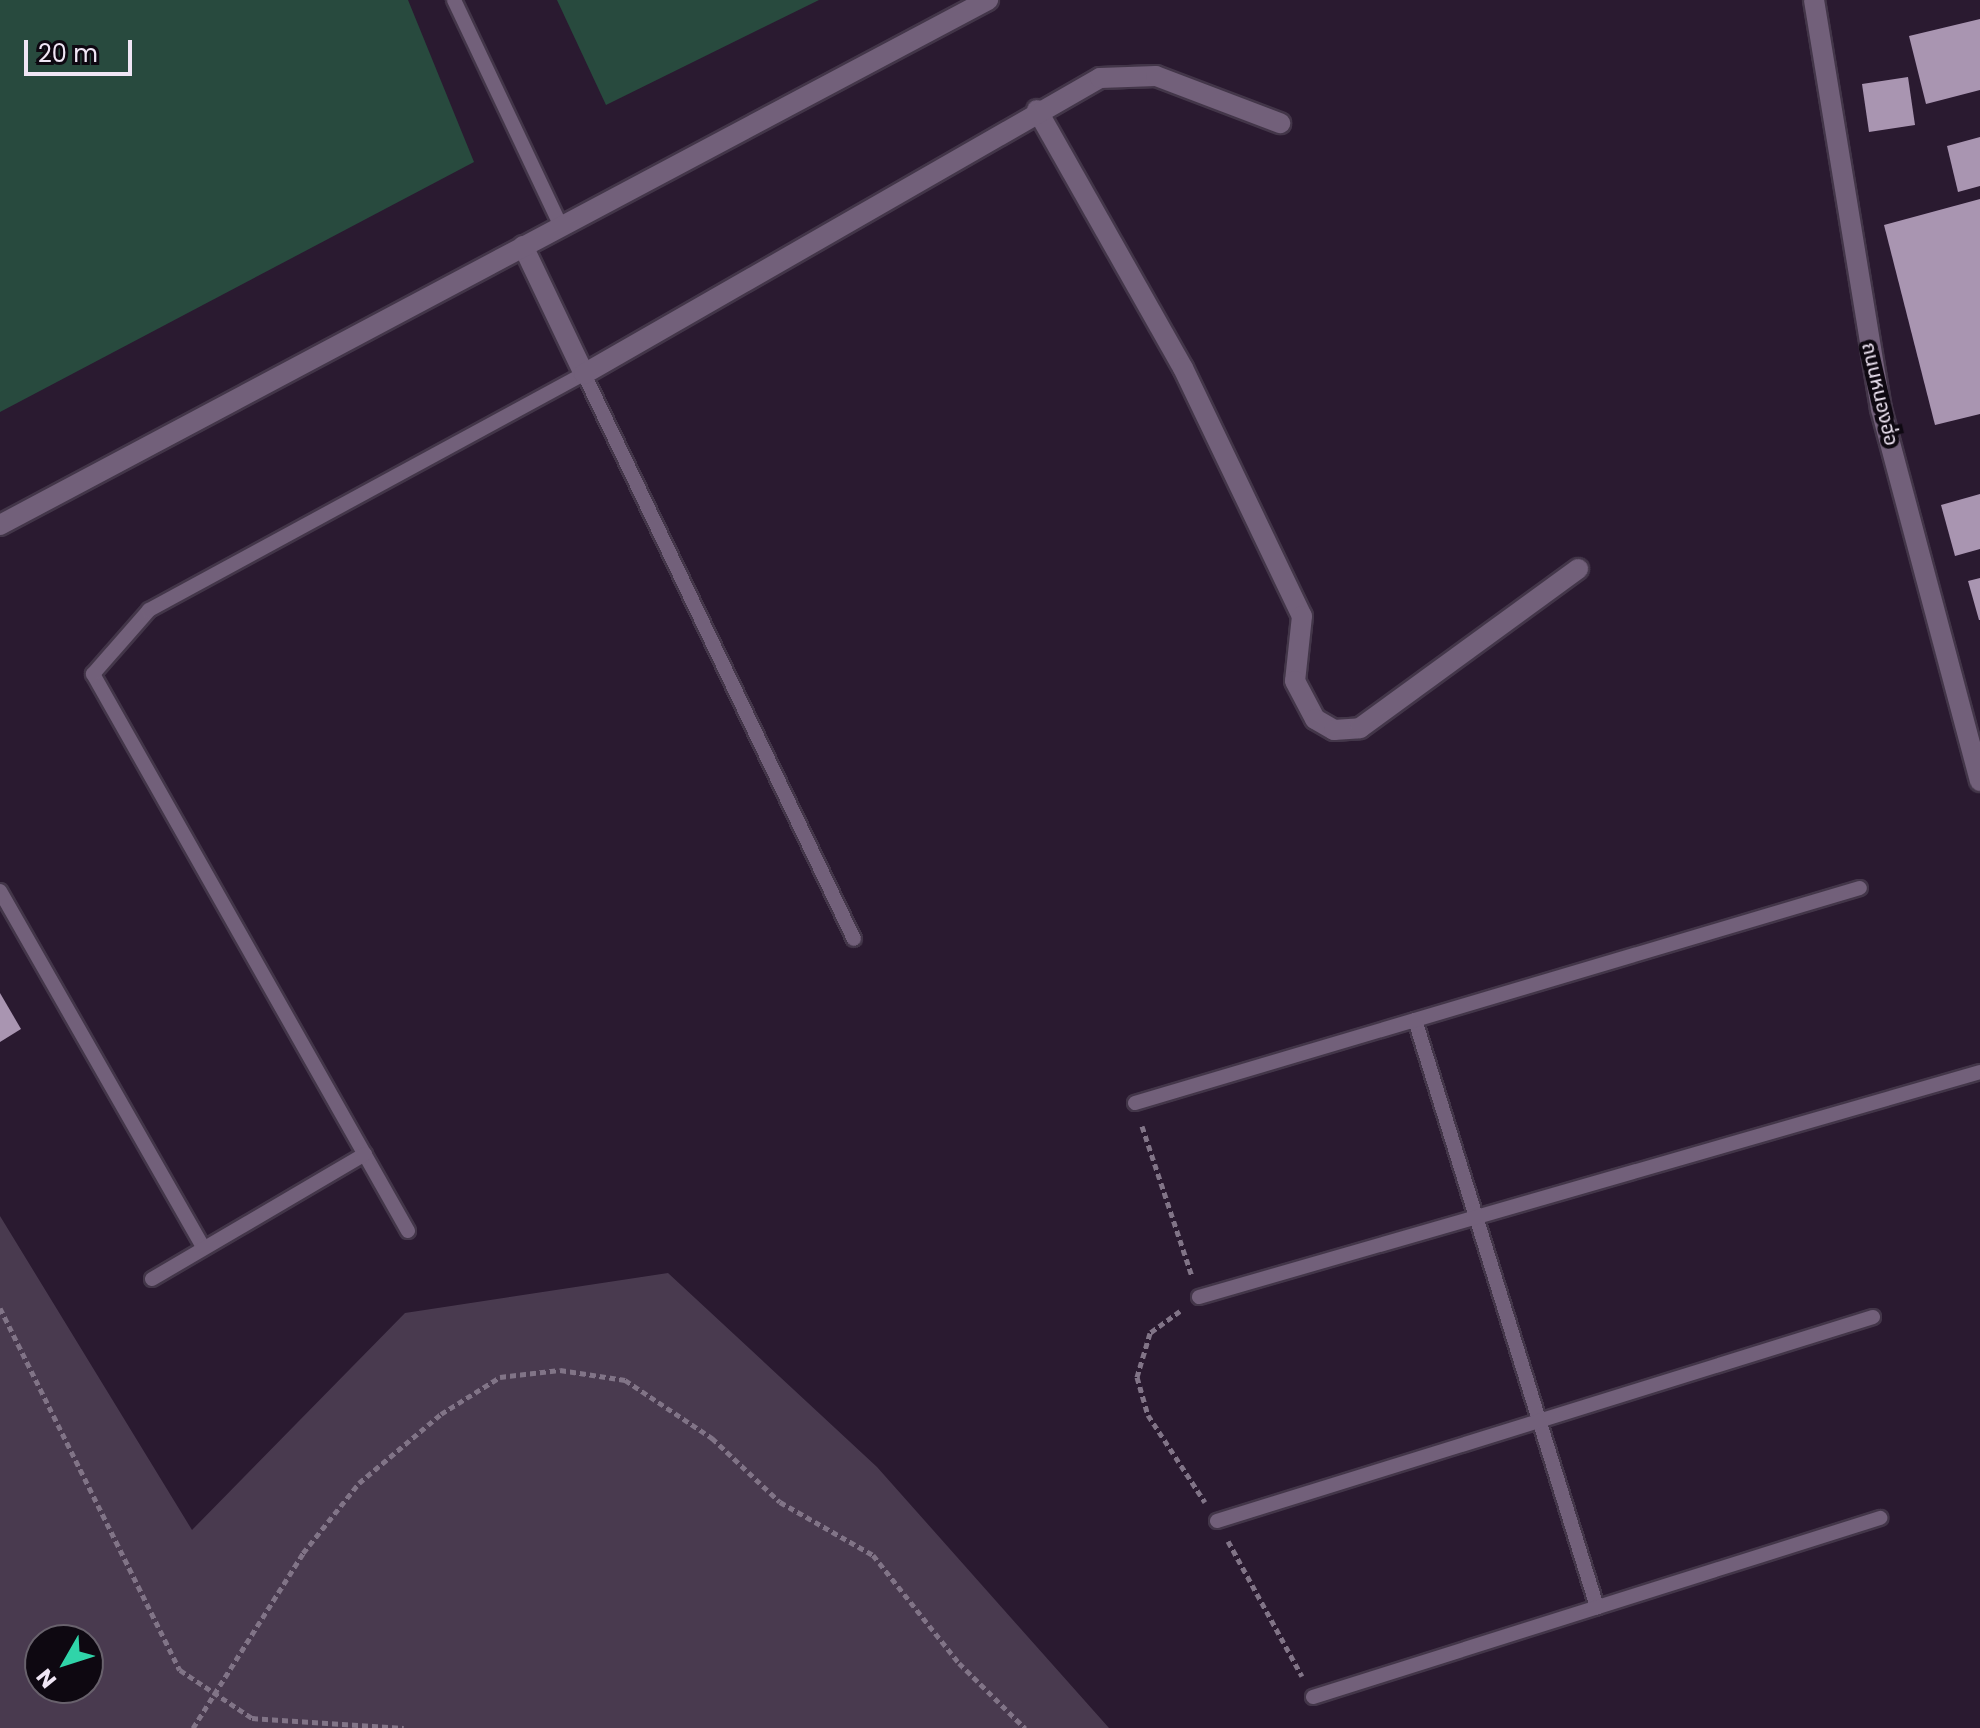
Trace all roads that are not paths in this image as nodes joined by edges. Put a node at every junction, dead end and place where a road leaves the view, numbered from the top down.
1 (454, 0) edge
2 (988, 0) edge
3 (1814, 0) edge
4 (1037, 110) junction
5 (1280, 123) dead end
6 (561, 226) junction
7 (523, 246) junction
8 (584, 374) junction
9 (0, 525) edge
10 (1578, 569) dead end
11 (1980, 781) edge
12 (1860, 888) dead end
13 (0, 891) edge
14 (854, 939) dead end
15 (1415, 1020) junction
16 (1980, 1072) edge
17 (1135, 1103) road end
18 (365, 1154) junction
19 (1476, 1217) junction
20 (408, 1231) dead end
21 (204, 1248) junction
22 (152, 1279) dead end
23 (1199, 1297) road end
24 (1873, 1317) dead end
25 (1539, 1421) junction
26 (1880, 1518) dead end
27 (1217, 1521) road end
28 (1597, 1607) junction
29 (1313, 1697) road end

1 - 6 lane
2 - 6 street
3 - 11 street, ถนนหนองฮ่อ
4 - 5 street
4 - 8 street
4 - 10 street
6 - 7 street
7 - 8 street
7 - 9 street
8 - 14 lane
8 - 18 lane
12 - 15 lane
13 - 21 lane
15 - 17 lane
15 - 19 lane
16 - 19 lane
18 - 20 lane
18 - 21 lane
19 - 23 lane
19 - 25 lane
21 - 22 lane
24 - 25 lane
25 - 27 lane
25 - 28 lane
26 - 28 lane
28 - 29 lane

